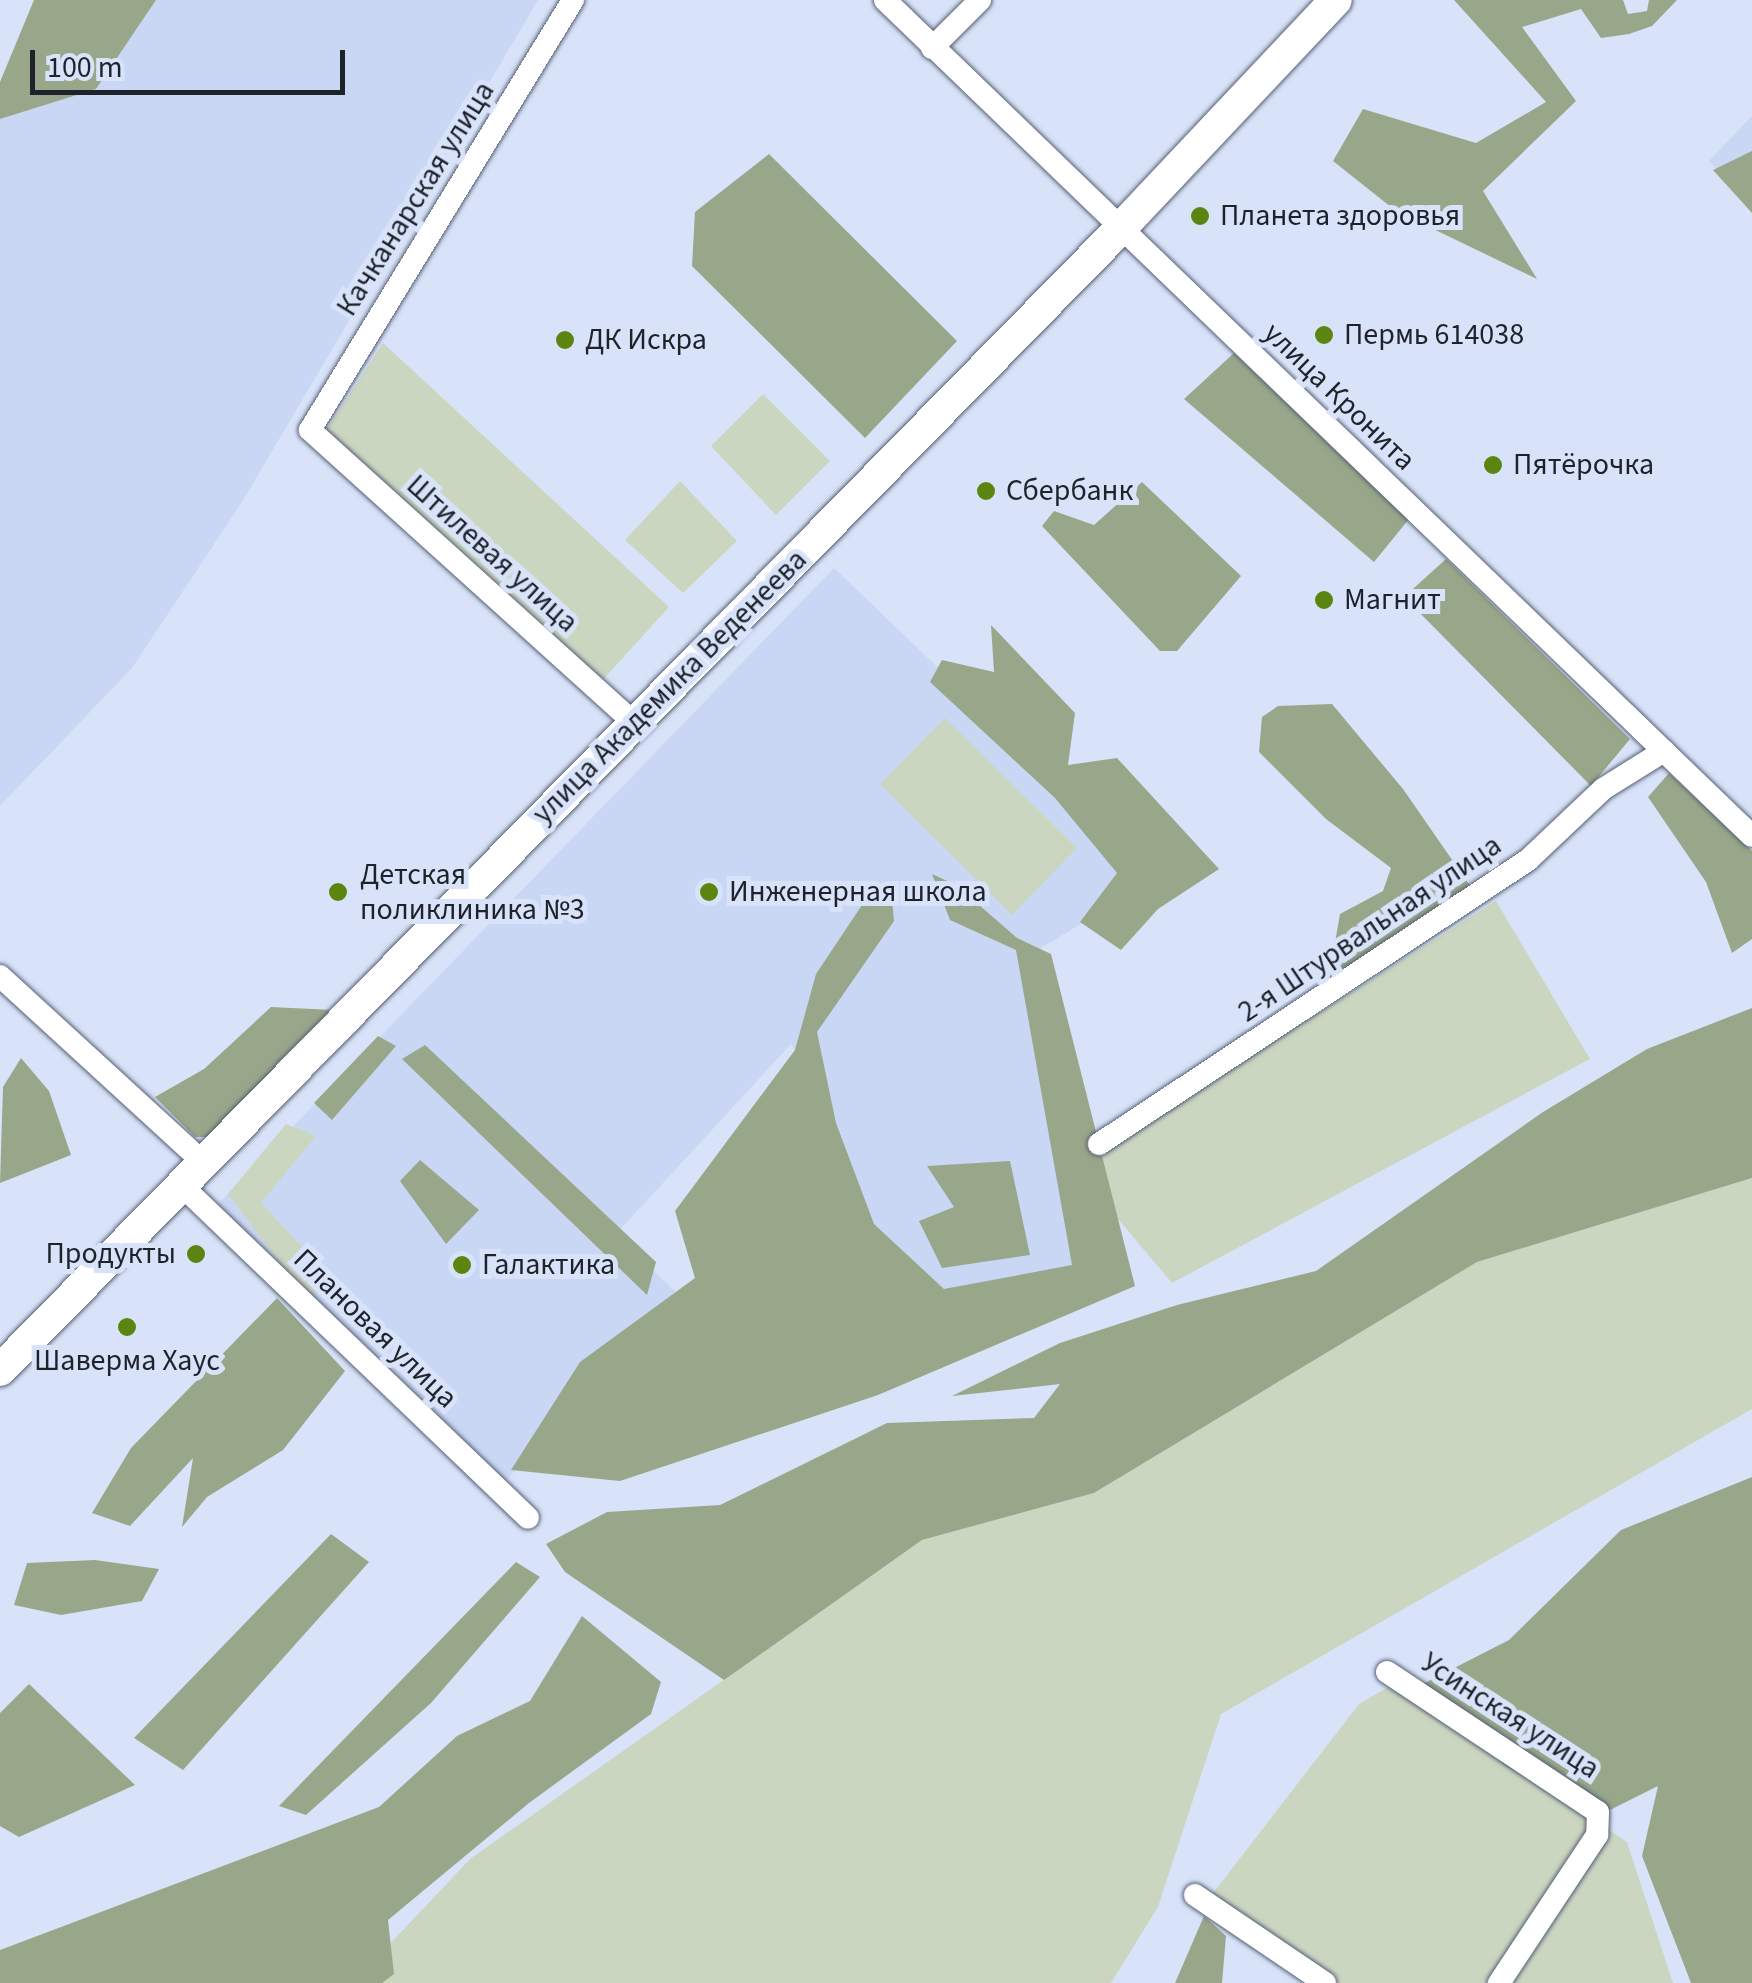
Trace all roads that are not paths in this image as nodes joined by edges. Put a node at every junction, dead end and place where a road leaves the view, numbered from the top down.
1 (573, 0) edge
2 (885, 0) edge
3 (980, 0) edge
4 (1336, 0) edge
5 (932, 48) junction
6 (1122, 228) junction
7 (310, 430) joint
8 (634, 724) junction
9 (1664, 752) junction
10 (1752, 836) edge
11 (5, 988) edge
12 (1099, 1144) dead end
13 (191, 1172) junction
14 (0, 1370) edge
15 (528, 1518) dead end
16 (1387, 1672) dead end
17 (1195, 1895) dead end
18 (1324, 1983) edge
19 (1498, 1983) edge

1 - 7 street, Качканарская улица
2 - 5 street, улица Кронита
3 - 5 street
4 - 6 street, улица Академика Веденеева
5 - 6 street, улица Кронита
6 - 8 street, улица Академика Веденеева
6 - 9 street, улица Кронита
7 - 8 street, Штилевая улица
8 - 13 street, улица Академика Веденеева
9 - 10 street, улица Кронита
9 - 12 street, 2-я Штурвальная улица
11 - 13 street, Плановая улица
13 - 14 street, улица Академика Веденеева
13 - 15 street, Плановая улица
16 - 19 street, Усинская улица
17 - 18 street

